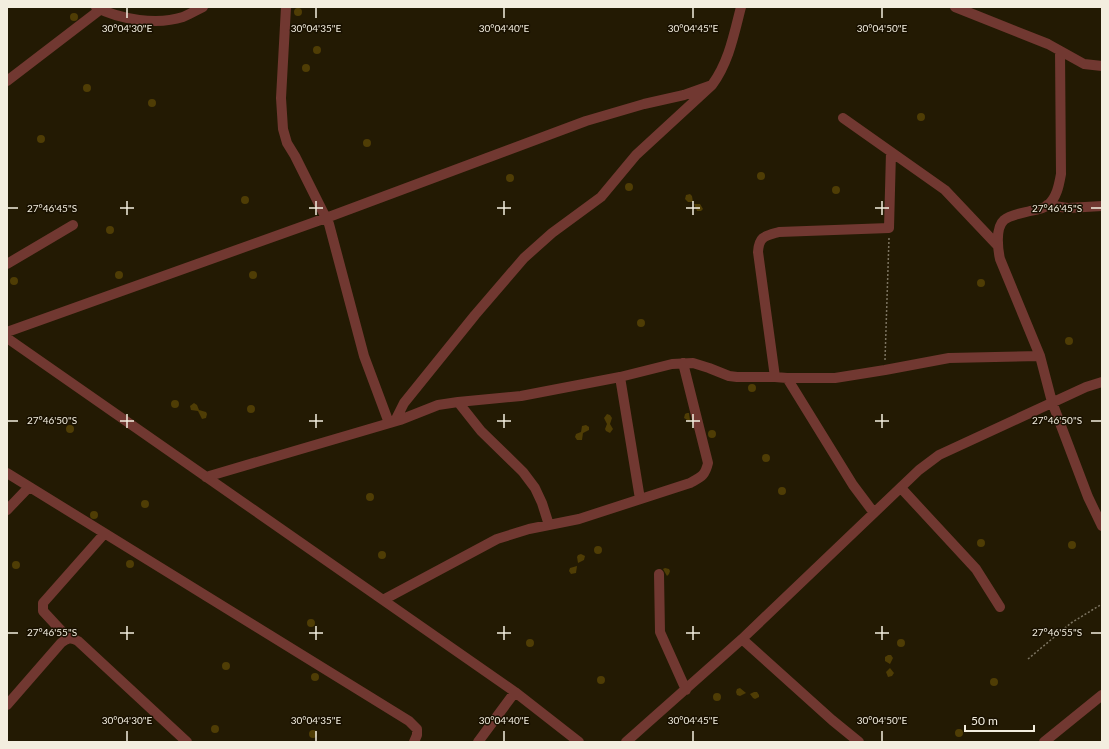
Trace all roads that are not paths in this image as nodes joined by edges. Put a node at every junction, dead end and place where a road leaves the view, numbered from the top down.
1 (203, 7) edge
2 (286, 7) edge
3 (742, 7) edge
4 (955, 7) edge
5 (98, 8) edge
6 (1060, 50) junction
7 (1102, 66) edge
8 (7, 82) edge
9 (712, 85) junction
10 (844, 118) dead end
11 (891, 152) junction
12 (1048, 205) junction
13 (1102, 206) edge
14 (326, 218) junction
15 (73, 225) dead end
16 (998, 246) junction
17 (7, 264) edge
18 (7, 332) edge
19 (7, 338) edge
20 (1040, 356) junction
21 (683, 362) junction
22 (620, 377) junction
23 (775, 377) junction
24 (787, 378) junction
25 (1102, 382) edge
26 (458, 402) junction
27 (1052, 402) junction
28 (392, 422) junction
29 (7, 474) edge
30 (206, 477) junction
31 (29, 487) junction
32 (901, 488) junction
33 (640, 499) junction
34 (7, 510) edge
35 (874, 513) junction
36 (549, 525) junction
37 (1102, 526) edge
38 (104, 534) junction
39 (659, 574) dead end
40 (383, 600) junction
41 (1000, 607) dead end
42 (68, 638) junction
43 (742, 640) junction
44 (686, 690) junction
45 (515, 692) junction
46 (1102, 695) edge
47 (7, 705) edge
48 (187, 742) edge
49 (414, 742) edge
50 (478, 742) edge
51 (579, 742) edge
52 (626, 742) edge
53 (859, 742) edge
54 (1044, 742) edge

1 - 5 street
2 - 14 street
3 - 9 street
4 - 6 street
5 - 8 street
6 - 7 street
6 - 12 street
9 - 14 street
9 - 28 street
10 - 11 street
11 - 16 street
11 - 23 street
12 - 13 street
12 - 16 street
14 - 18 street
14 - 28 street
15 - 17 street
16 - 20 street
19 - 30 street
20 - 24 street
20 - 27 street
21 - 22 street
21 - 23 street
21 - 33 street
22 - 26 street
22 - 33 street
23 - 24 street
24 - 35 street
25 - 27 street
26 - 28 street
26 - 36 street
27 - 32 street
27 - 37 street
28 - 30 street
29 - 31 street
30 - 40 street
31 - 34 street
31 - 38 street
32 - 35 street
32 - 41 street
33 - 36 street
35 - 43 street
36 - 40 street
38 - 42 street
38 - 49 street
39 - 44 street
40 - 45 street
42 - 47 street
42 - 48 street
43 - 44 street
43 - 53 street
44 - 52 street
45 - 50 street
45 - 51 street
46 - 54 street

